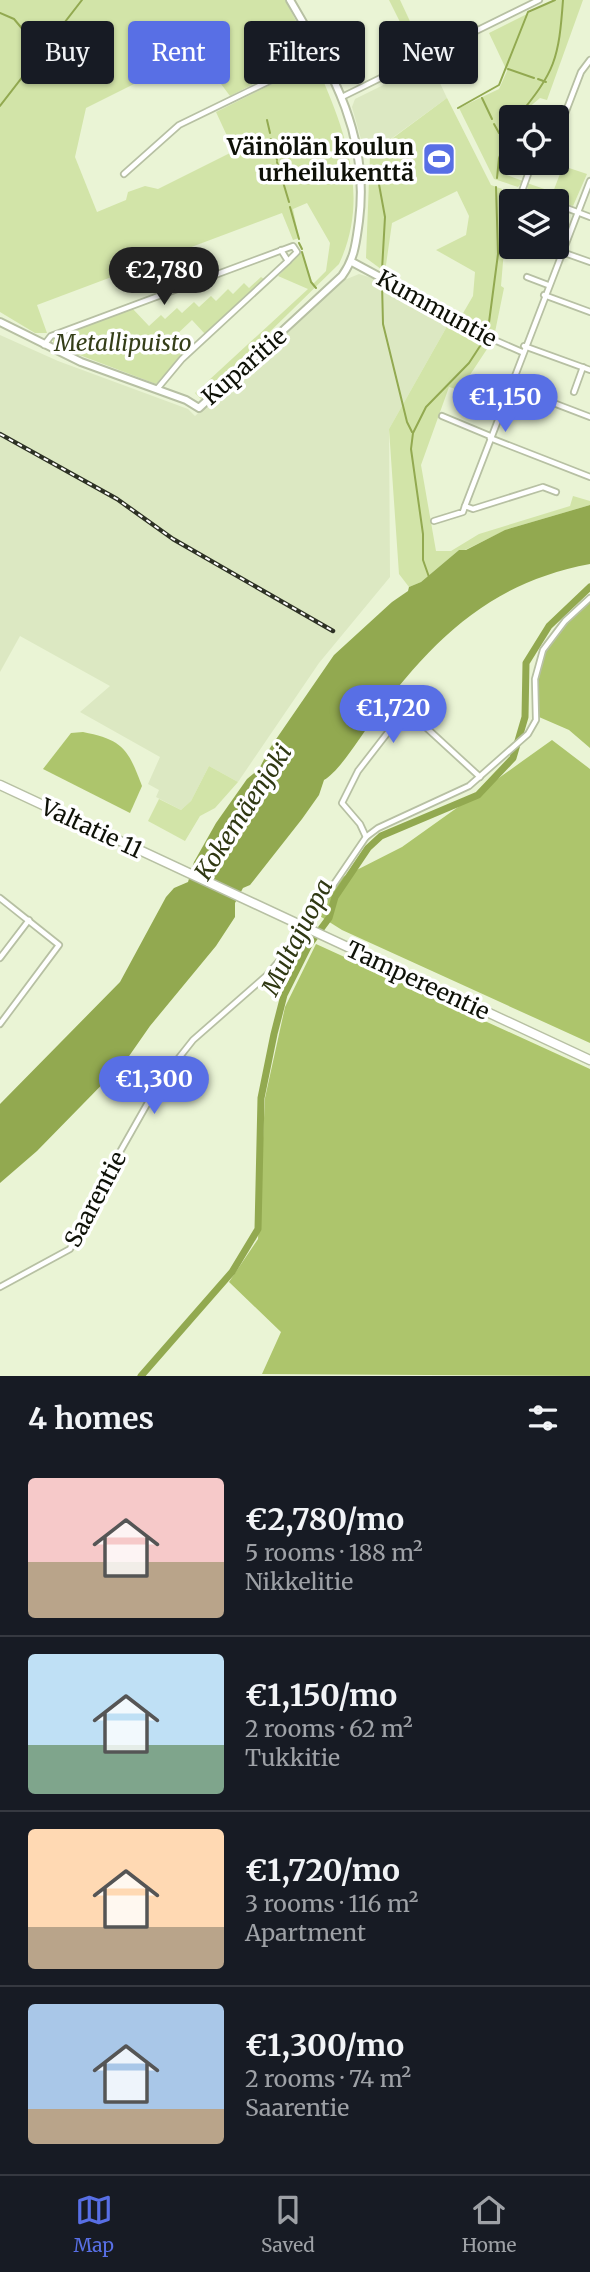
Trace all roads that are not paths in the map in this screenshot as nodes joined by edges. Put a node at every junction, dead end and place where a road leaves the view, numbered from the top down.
1 (290, 0) edge
2 (539, 0) edge
3 (526, 3) edge
4 (302, 21) edge
5 (590, 60) edge
6 (263, 84) edge
7 (335, 84) edge
8 (342, 97) junction
9 (568, 105) edge
10 (124, 174) dead end
11 (590, 181) edge
12 (569, 209) edge
13 (577, 212) junction
14 (590, 217) edge
15 (569, 232) edge
16 (280, 249) junction
17 (569, 254) edge
18 (558, 259) edge
19 (288, 261) junction
20 (352, 262) junction
21 (590, 262) edge
22 (380, 277) joint
23 (527, 277) dead end
24 (548, 285) junction
25 (544, 295) junction
26 (590, 312) edge
27 (0, 322) edge
28 (43, 346) junction
29 (523, 349) junction
30 (583, 367) junction
31 (590, 370) edge
32 (509, 386) junction
33 (157, 389) junction
34 (573, 392) dead end
35 (442, 416) dead end
36 (590, 416) edge
37 (490, 437) junction
38 (590, 477) edge
39 (556, 492) dead end
40 (465, 506) junction
41 (434, 521) dead end
42 (590, 598) edge
43 (480, 778) junction
44 (0, 785) edge
45 (366, 837) junction
46 (0, 898) edge
47 (245, 900) joint
48 (29, 920) junction
49 (304, 928) junction
50 (0, 958) edge
51 (0, 1024) edge
52 (590, 1060) edge
53 (0, 1287) edge

1 - 4 street
2 - 3 street
3 - 8 street
5 - 9 street
6 - 10 street
7 - 8 street
8 - 20 street
11 - 13 street
12 - 13 street
13 - 14 street
13 - 15 street
16 - 19 street
16 - 19 street
16 - 28 street
17 - 21 street
18 - 24 street
19 - 33 street
20 - 22 street, Kummuntie
20 - 33 street, Kuparitie
22 - 29 street, Kummuntie
23 - 24 street
24 - 25 street
25 - 26 street
25 - 29 street
27 - 28 street, Kuparitie
28 - 33 street, Kuparitie
29 - 30 street, Kummuntie
29 - 32 street
30 - 31 street, Kummuntie
30 - 34 street
32 - 36 street
32 - 37 street
35 - 37 street
37 - 38 street
37 - 40 street
39 - 40 street
40 - 41 street
42 - 43 street
43 - 45 street
43 - 45 street
44 - 47 highway, Valtatie 11
45 - 49 street, Saarentie
46 - 48 street
47 - 49 highway, Tampereentie
48 - 50 street
48 - 51 street
49 - 52 highway, Tampereentie
49 - 53 street, Saarentie

